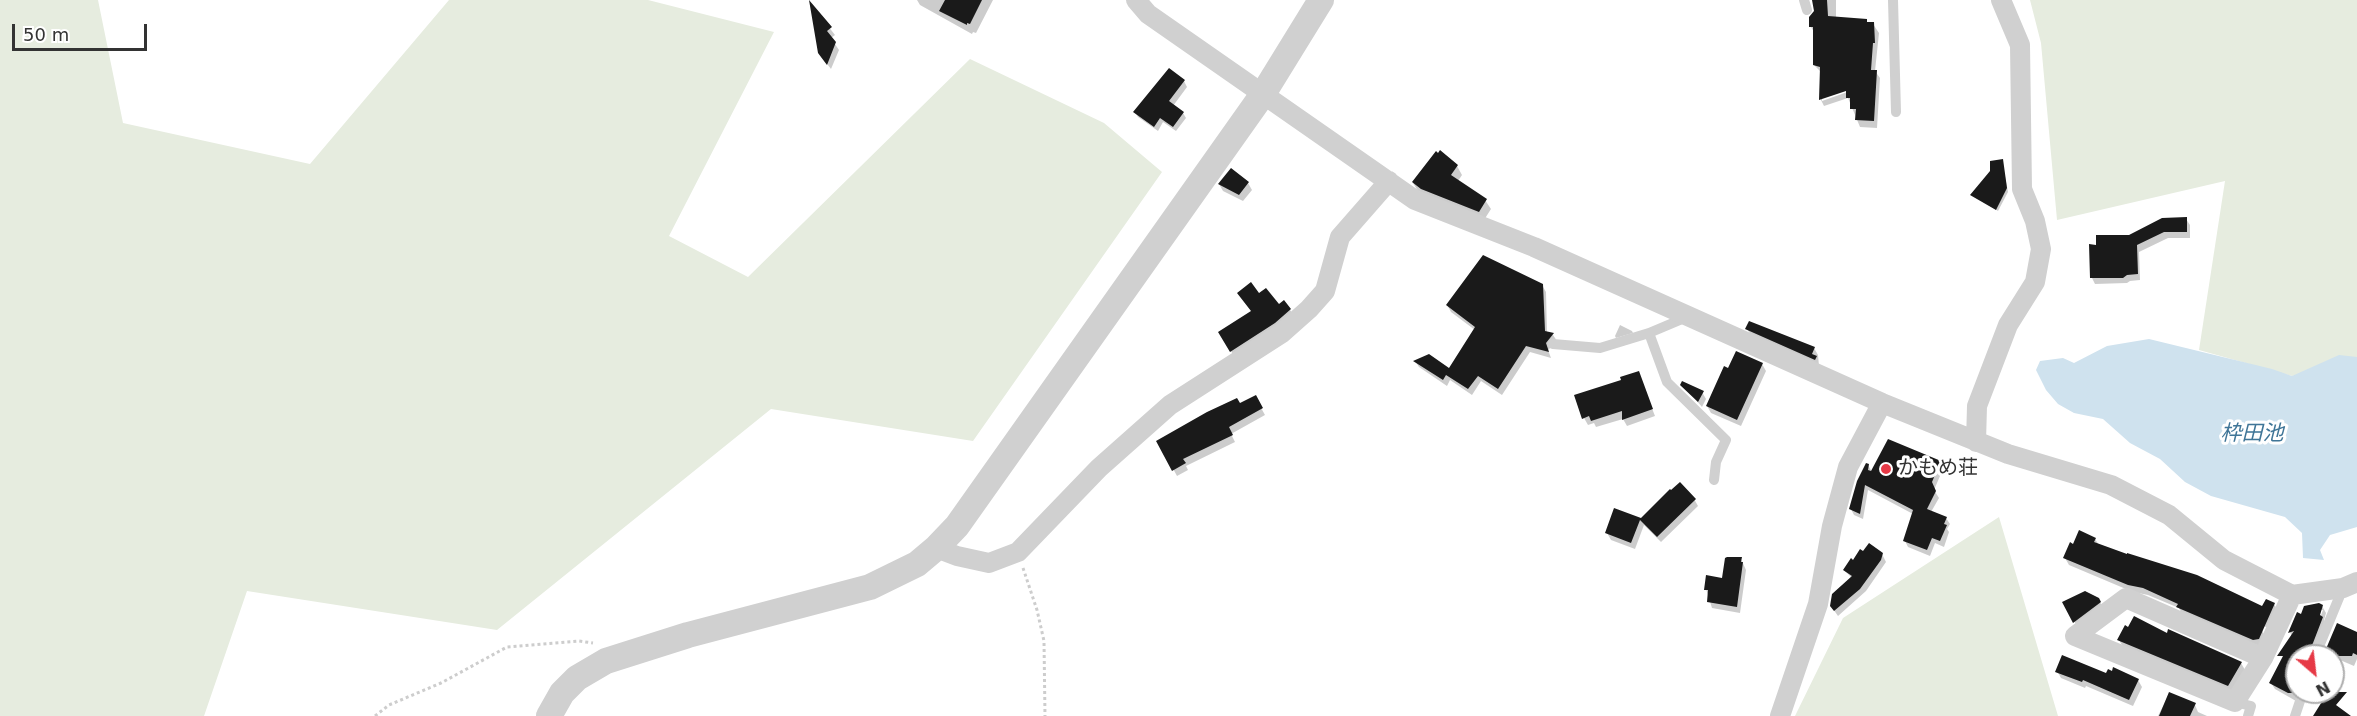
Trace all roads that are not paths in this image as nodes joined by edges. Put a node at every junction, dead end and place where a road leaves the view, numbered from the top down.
1 (1136, 0) edge
2 (1321, 0) edge
3 (1893, 0) edge
4 (2001, 0) edge
5 (1263, 94) junction
6 (1896, 112) dead end
7 (1389, 181) junction
8 (1687, 316) junction
9 (1649, 333) junction
10 (1553, 344) dead end
11 (1882, 403) junction
12 (1976, 442) junction
13 (1714, 480) dead end
14 (936, 548) junction
15 (2350, 585) edge
16 (2292, 595) junction
17 (2320, 644) edge
18 (2263, 658) junction
19 (2241, 709) edge
20 (549, 716) edge
21 (1780, 716) edge

1 - 5 street
2 - 5 street
3 - 6 lane
4 - 12 street
5 - 7 street
5 - 14 street
7 - 8 street
7 - 14 street
8 - 9 lane
8 - 11 street
9 - 10 lane
9 - 13 lane
11 - 12 street
11 - 21 street
12 - 16 street
14 - 20 street
15 - 16 street
15 - 17 lane
16 - 18 street
18 - 19 street
18 - 19 street

